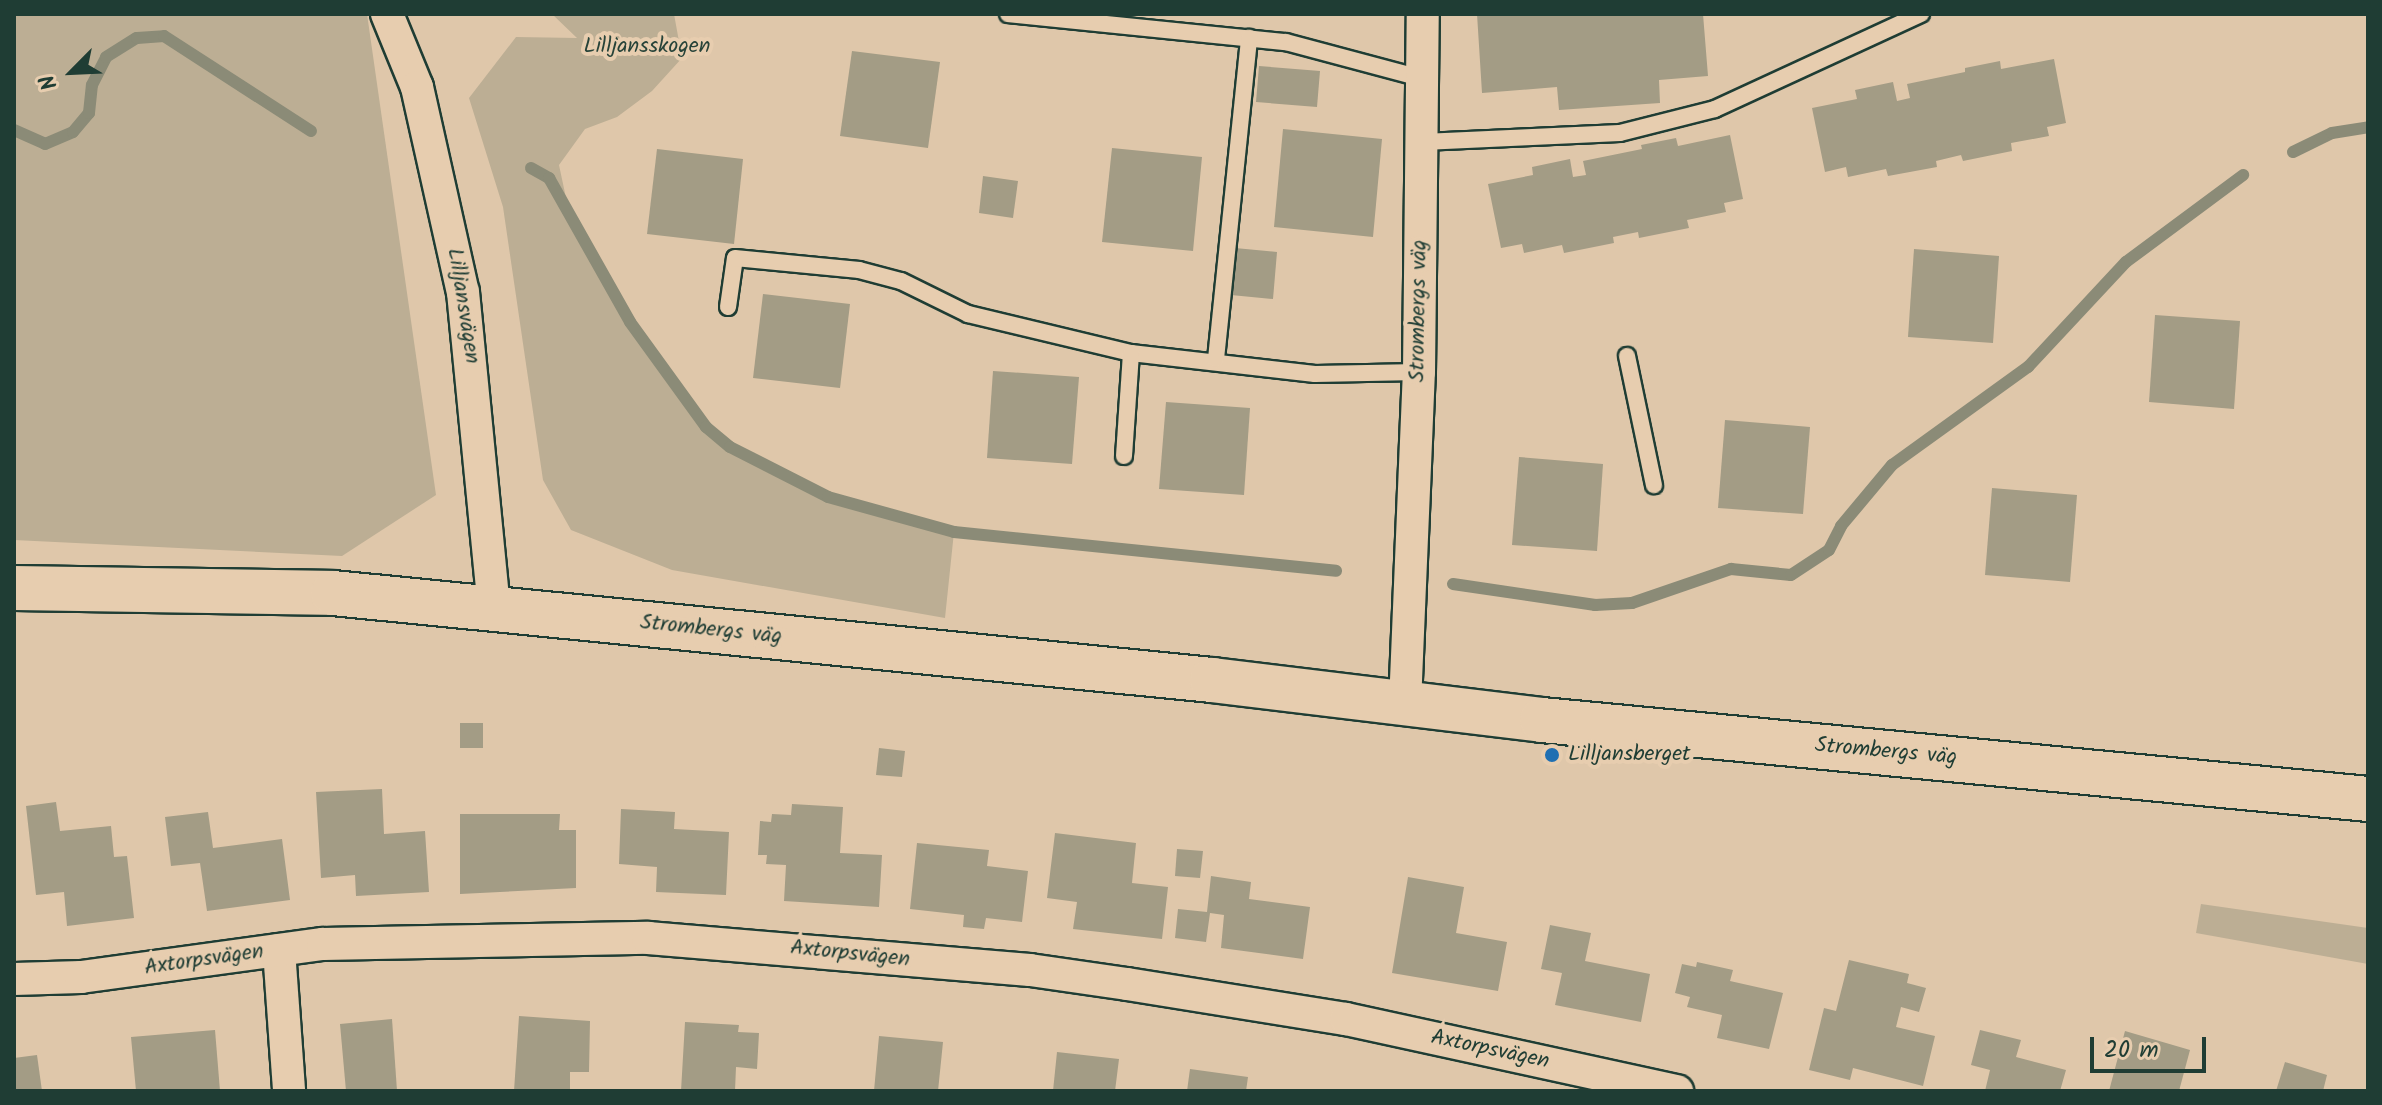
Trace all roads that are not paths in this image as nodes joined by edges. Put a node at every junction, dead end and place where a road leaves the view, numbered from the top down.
1 (387, 14) edge
2 (1008, 14) edge
3 (1423, 14) edge
4 (1921, 14) edge
5 (1085, 19) edge
6 (1249, 38) junction
7 (1424, 79) junction
8 (1423, 142) junction
9 (728, 307) dead end
10 (1131, 353) junction
11 (1627, 356) dead end
12 (1216, 359) junction
13 (1419, 372) junction
14 (1124, 456) dead end
15 (1654, 485) dead end
16 (14, 588) edge
17 (494, 607) junction
18 (1405, 704) junction
19 (2368, 799) edge
20 (279, 950) junction
21 (14, 979) edge
22 (289, 1091) edge
23 (1677, 1091) edge

1 - 17 street, Lilljansvägen
2 - 5 lane
3 - 7 street, Strombergs väg
4 - 8 lane
5 - 6 lane
6 - 7 lane
6 - 12 lane
7 - 8 street, Strombergs väg
8 - 13 street, Strombergs väg
9 - 10 lane
10 - 12 lane
10 - 14 lane
11 - 15 lane
12 - 13 lane
13 - 18 street, Strombergs väg
16 - 17 street, Strombergs väg
17 - 18 street, Strombergs väg
18 - 19 street, Strombergs väg
20 - 21 street, Axtorpsvägen
20 - 22 street
20 - 23 street, Axtorpsvägen

